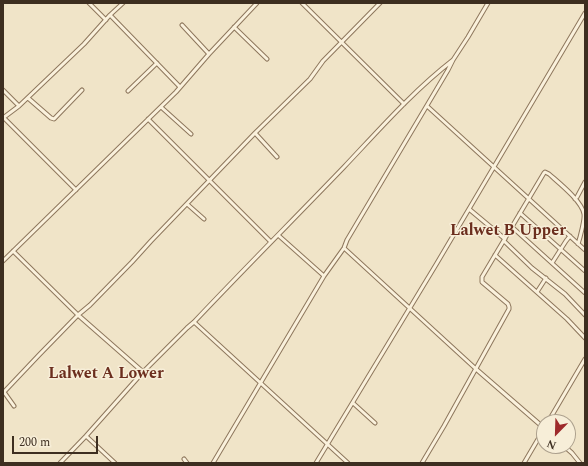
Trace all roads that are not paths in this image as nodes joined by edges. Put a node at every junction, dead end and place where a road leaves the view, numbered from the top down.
1 (89, 3) edge
2 (123, 3) edge
3 (258, 3) edge
4 (302, 3) edge
5 (380, 3) edge
6 (488, 3) edge
7 (585, 13) edge
8 (110, 15) junction
9 (106, 20) junction
10 (182, 25) dead end
11 (234, 27) junction
12 (342, 42) junction
13 (209, 54) junction
14 (267, 59) dead end
15 (453, 60) junction
16 (157, 63) junction
17 (180, 87) junction
18 (3, 90) edge
19 (82, 90) dead end
20 (128, 91) dead end
21 (28, 98) junction
22 (404, 104) junction
23 (19, 106) junction
24 (427, 106) junction
25 (161, 107) junction
26 (3, 118) edge
27 (148, 119) junction
28 (255, 133) junction
29 (191, 134) dead end
30 (277, 157) dead end
31 (494, 166) junction
32 (210, 181) junction
33 (585, 182) edge
34 (76, 190) junction
35 (529, 198) junction
36 (575, 199) junction
37 (187, 204) junction
38 (469, 209) junction
39 (520, 213) junction
40 (204, 220) dead end
41 (512, 227) junction
42 (278, 235) junction
43 (570, 236) junction
44 (504, 240) junction
45 (271, 242) junction
46 (578, 244) junction
47 (344, 248) junction
48 (561, 249) junction
49 (585, 250) edge
50 (13, 251) junction
51 (495, 255) junction
52 (3, 261) edge
53 (552, 263) junction
54 (585, 271) edge
55 (324, 276) junction
56 (546, 278) junction
57 (537, 292) junction
58 (585, 293) edge
59 (410, 308) junction
60 (78, 315) junction
61 (585, 315) edge
62 (194, 322) junction
63 (585, 338) edge
64 (585, 359) edge
65 (476, 369) junction
66 (143, 372) junction
67 (261, 383) junction
68 (4, 393) edge
69 (352, 402) junction
70 (14, 406) dead end
71 (553, 414) edge
72 (536, 421) edge
73 (375, 423) dead end
74 (86, 436) junction
75 (536, 442) edge
76 (327, 445) junction
77 (573, 454) edge
78 (184, 459) dead end
79 (113, 462) edge
80 (60, 463) edge
81 (187, 463) edge
82 (213, 463) edge
83 (316, 463) edge
84 (348, 463) edge
85 (422, 463) edge
86 (524, 463) edge
87 (580, 463) edge

1 - 9 street
2 - 8 street
3 - 11 street
4 - 12 street
5 - 12 street
6 - 15 street
7 - 31 street
8 - 9 street
8 - 16 street
9 - 21 street
10 - 13 street
11 - 13 street
11 - 14 street
12 - 22 street
12 - 28 street
13 - 17 street
15 - 22 street
15 - 24 street
16 - 17 street
16 - 20 street
17 - 25 street
18 - 23 street
19 - 21 street
21 - 23 street
22 - 42 street
23 - 26 street
24 - 31 street
24 - 47 street
25 - 27 street
25 - 29 street
26 - 34 street
27 - 32 street
27 - 34 street
28 - 30 street
28 - 32 street
31 - 35 street
31 - 38 street
32 - 37 street
32 - 45 street
33 - 36 street
34 - 50 street
35 - 36 street
35 - 39 street
35 - 43 street
36 - 46 street
37 - 40 street
37 - 60 street
38 - 44 street
38 - 59 street
39 - 41 street
39 - 48 street
41 - 44 street
41 - 53 street
42 - 45 street
42 - 55 street
43 - 46 street
43 - 48 street
44 - 51 street
44 - 56 street
45 - 62 street
46 - 49 street
47 - 55 street
47 - 59 street
48 - 53 street
48 - 54 street
50 - 52 street
50 - 60 street
51 - 57 street
51 - 65 street
53 - 58 street
55 - 67 street
56 - 57 street
56 - 61 street
57 - 63 street
59 - 65 street
59 - 69 street
60 - 66 street
60 - 68 street
62 - 66 street
62 - 67 street
64 - 71 street
65 - 72 street
65 - 85 street
66 - 74 street
67 - 76 street
67 - 82 street
68 - 70 street
69 - 73 street
69 - 76 street
74 - 79 street
74 - 80 street
75 - 86 street
76 - 83 street
76 - 84 street
77 - 87 street
78 - 81 street

